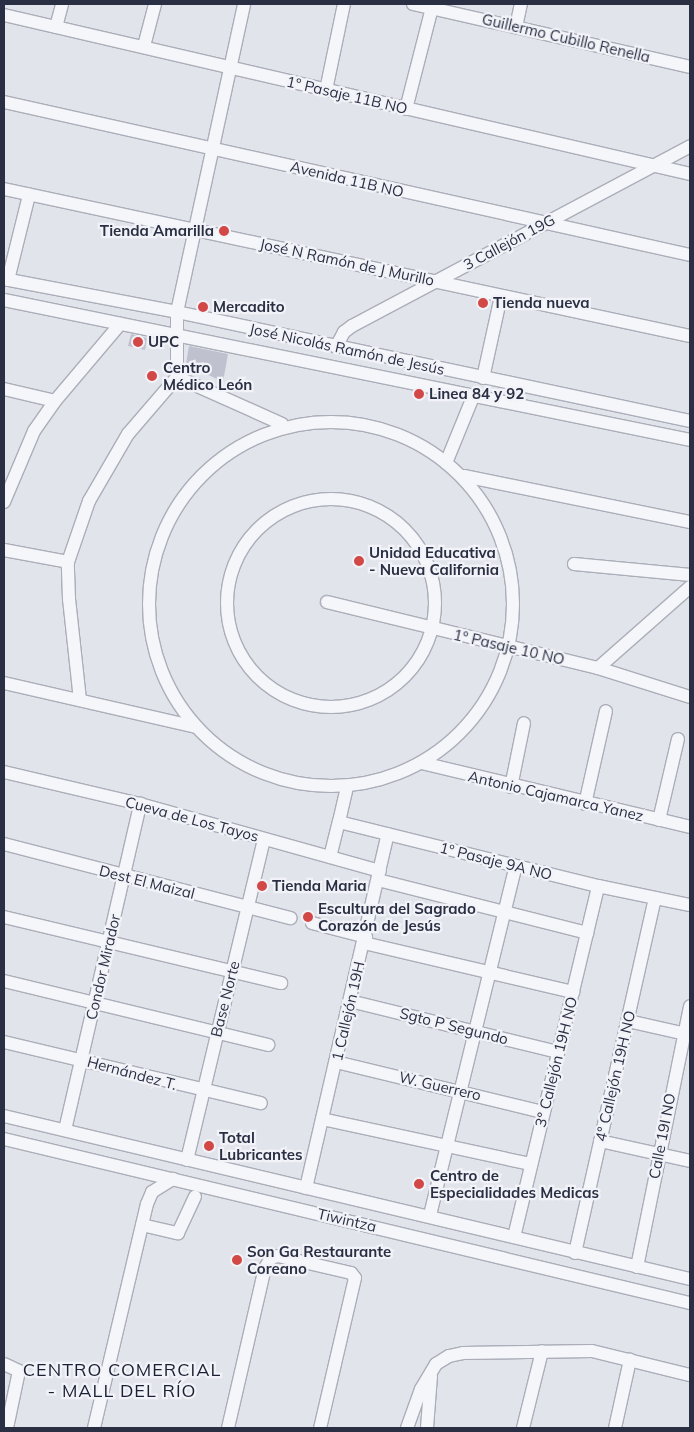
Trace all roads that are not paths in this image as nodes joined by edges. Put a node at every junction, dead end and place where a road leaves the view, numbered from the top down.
1 (62, 4) edge
2 (155, 4) edge
3 (244, 4) edge
4 (344, 4) edge
5 (413, 4) edge
6 (521, 4) edge
7 (432, 8) junction
8 (4, 15) edge
9 (56, 27) junction
10 (516, 27) junction
11 (144, 46) junction
12 (690, 67) edge
13 (229, 69) junction
14 (326, 90) junction
15 (4, 102) edge
16 (406, 109) junction
17 (690, 146) edge
18 (212, 148) junction
19 (655, 167) junction
20 (690, 174) edge
21 (4, 190) edge
22 (29, 195) junction
23 (542, 224) junction
24 (194, 230) junction
25 (690, 255) edge
26 (6, 279) edge
27 (434, 281) junction
28 (501, 296) junction
29 (4, 300) edge
30 (177, 312) junction
31 (120, 324) junction
32 (175, 334) junction
33 (690, 336) edge
34 (336, 347) junction
35 (177, 377) junction
36 (483, 378) junction
37 (4, 390) edge
38 (473, 396) junction
39 (55, 401) junction
40 (690, 421) edge
41 (282, 424) junction
42 (690, 440) edge
43 (446, 463) junction
44 (9, 471) edge
45 (464, 476) junction
46 (4, 502) edge
47 (690, 522) edge
48 (4, 550) edge
49 (68, 562) junction
50 (574, 564) dead end
51 (690, 575) edge
52 (690, 587) edge
53 (327, 602) dead end
54 (433, 630) junction
55 (510, 646) junction
56 (598, 668) junction
57 (4, 683) edge
58 (689, 694) edge
59 (80, 700) junction
60 (606, 711) dead end
61 (524, 723) dead end
62 (196, 728) junction
63 (678, 738) dead end
64 (422, 763) junction
65 (4, 772) edge
66 (347, 786) junction
67 (511, 787) junction
68 (140, 804) junction
69 (585, 804) junction
70 (659, 820) junction
71 (339, 822) junction
72 (690, 827) edge
73 (388, 834) junction
74 (264, 839) junction
75 (4, 844) edge
76 (330, 857) junction
77 (516, 866) junction
78 (124, 876) junction
79 (379, 876) junction
80 (598, 886) junction
81 (655, 898) junction
82 (690, 905) edge
83 (246, 907) junction
84 (504, 913) junction
85 (4, 917) edge
86 (291, 918) dead end
87 (312, 923) dead end
88 (587, 933) junction
89 (365, 940) junction
90 (110, 941) junction
91 (231, 972) junction
92 (489, 973) junction
93 (4, 980) edge
94 (281, 983) dead end
95 (573, 992) junction
96 (95, 1001) junction
97 (350, 1001) junction
98 (690, 1006) edge
99 (628, 1021) junction
100 (475, 1030) junction
101 (216, 1034) junction
102 (687, 1034) edge
103 (4, 1042) edge
104 (268, 1045) dead end
105 (558, 1052) junction
106 (81, 1060) junction
107 (336, 1062) junction
108 (460, 1090) junction
109 (204, 1092) junction
110 (261, 1103) dead end
111 (544, 1112) junction
112 (4, 1116) edge
113 (322, 1119) junction
114 (66, 1130) junction
115 (4, 1139) edge
116 (600, 1141) junction
117 (448, 1148) junction
118 (658, 1153) junction
119 (187, 1160) junction
120 (690, 1161) edge
121 (531, 1164) junction
122 (173, 1179) junction
123 (306, 1188) junction
124 (195, 1197) dead end
125 (430, 1215) junction
126 (142, 1225) junction
127 (514, 1237) junction
128 (547, 1246) junction
129 (575, 1253) junction
130 (542, 1267) junction
131 (637, 1267) junction
132 (690, 1278) edge
133 (690, 1303) edge
134 (542, 1351) junction
135 (630, 1360) junction
136 (4, 1364) edge
137 (690, 1375) edge
138 (431, 1376) junction
139 (7, 1428) edge
140 (94, 1428) edge
141 (228, 1428) edge
142 (320, 1428) edge
143 (406, 1428) edge
144 (427, 1428) edge
145 (523, 1428) edge
146 (615, 1428) edge

1 - 9 street
2 - 11 street
3 - 13 street
4 - 14 street
5 - 7 street, Guillermo Cubillo Renella
6 - 10 street
7 - 10 street, Guillermo Cubillo Renella
7 - 16 street
8 - 9 street, 1° Pasaje 11B NO
9 - 11 street, 1° Pasaje 11B NO
10 - 12 street, Guillermo Cubillo Renella
11 - 13 street, 1° Pasaje 11B NO
13 - 14 street, 1° Pasaje 11B NO
13 - 18 street
14 - 16 street, 1° Pasaje 11B NO
15 - 18 street, Avenida 11B NO
16 - 19 street, 1° Pasaje 11B NO
17 - 19 street, 3 Callejón 19G
18 - 23 street, Avenida 11B NO
18 - 24 street
19 - 20 street, 1° Pasaje 11B NO
19 - 23 street, 3 Callejón 19G
21 - 22 street, José N Ramón de J Murillo
22 - 24 street, José N Ramón de J Murillo
22 - 26 street
23 - 25 street, Avenida 11B NO
23 - 27 street, 3 Callejón 19G
24 - 27 street, José N Ramón de J Murillo
24 - 30 street
26 - 30 street, José Nicolás Ramón de Jesús
27 - 28 street, José N Ramón de J Murillo
27 - 34 street, 3 Callejón 19G
28 - 33 street, José N Ramón de J Murillo
28 - 36 street
29 - 31 street, José Nicolás Ramón de Jesús
30 - 32 street
30 - 34 street, José Nicolás Ramón de Jesús
31 - 32 street, José Nicolás Ramón de Jesús
31 - 39 street
32 - 35 street
32 - 38 street, José Nicolás Ramón de Jesús
34 - 36 street, José Nicolás Ramón de Jesús
35 - 41 street
35 - 49 street
36 - 40 street, José Nicolás Ramón de Jesús
37 - 39 street
38 - 42 street, José Nicolás Ramón de Jesús
38 - 43 street
39 - 44 street
41 - 43 street
41 - 62 street
43 - 45 street
44 - 46 street
45 - 47 street
45 - 55 street
48 - 49 street
49 - 59 street
50 - 51 street
52 - 56 street
53 - 54 street, 1° Pasaje 10 NO
54 - 54 street
54 - 55 street, 1° Pasaje 10 NO
55 - 56 street, 1° Pasaje 10 NO
55 - 64 street
56 - 58 street, 1° Pasaje 10 NO
57 - 59 street
59 - 62 street
60 - 69 street
61 - 67 street
62 - 66 street
63 - 70 street
64 - 66 street
64 - 67 street, Antonio Cajamarca Yanez
65 - 68 street, Cueva de Los Tayos
66 - 71 street
67 - 69 street, Antonio Cajamarca Yanez
68 - 74 street, Cueva de Los Tayos
68 - 78 street, Condor Mirador
69 - 70 street, Antonio Cajamarca Yanez
70 - 72 street, Antonio Cajamarca Yanez
71 - 73 street, 1º Pasaje 9A NO
71 - 76 street
73 - 77 street, 1º Pasaje 9A NO
73 - 79 street, 1 Callejón 19H
74 - 76 street, Cueva de Los Tayos
74 - 83 street, Base Norte
75 - 78 street, Dest El Maizal
76 - 79 street, Cueva de Los Tayos
77 - 80 street, 1º Pasaje 9A NO
77 - 84 street
78 - 83 street, Dest El Maizal
78 - 90 street, Condor Mirador
79 - 84 street, Cueva de Los Tayos
79 - 89 street, 1 Callejón 19H
80 - 81 street, 1º Pasaje 9A NO
80 - 88 street, 3° Callejón 19H NO
81 - 82 street, 1º Pasaje 9A NO
81 - 99 street, 4° Callejón 19H NO
83 - 86 street, Dest El Maizal
83 - 91 street, Base Norte
84 - 88 street, Cueva de Los Tayos
84 - 92 street
85 - 90 street
87 - 89 street
88 - 95 street, 3° Callejón 19H NO
89 - 92 street
89 - 97 street, 1 Callejón 19H
90 - 91 street
90 - 96 street, Condor Mirador
91 - 94 street
91 - 101 street, Base Norte
92 - 95 street
92 - 100 street
93 - 96 street
95 - 105 street, 3° Callejón 19H NO
96 - 101 street
96 - 106 street, Condor Mirador
97 - 100 street, Sgto P Segundo
97 - 107 street, 1 Callejón 19H
98 - 102 street, Calle 19I NO
99 - 102 street
99 - 116 street, 4° Callejón 19H NO
100 - 105 street, Sgto P Segundo
100 - 108 street
101 - 104 street
101 - 109 street, Base Norte
102 - 118 street, Calle 19I NO
103 - 106 street, Hernández T.
105 - 111 street, 3° Callejón 19H NO
106 - 109 street, Hernández T.
106 - 114 street, Condor Mirador
107 - 108 street, W. Guerrero
107 - 113 street, 1 Callejón 19H
108 - 111 street, W. Guerrero
108 - 117 street
109 - 110 street, Hernández T.
109 - 119 street, Base Norte
111 - 121 street, 3° Callejón 19H NO
112 - 114 street, Tiwintza
113 - 117 street
113 - 123 street, 1 Callejón 19H
114 - 119 street, Tiwintza
115 - 122 street, Tiwintza
116 - 118 street
116 - 129 street, 4° Callejón 19H NO
117 - 121 street
117 - 125 street
118 - 120 street
118 - 131 street, Calle 19I NO
119 - 123 street, Tiwintza
121 - 127 street, 3° Callejón 19H NO
122 - 126 street
122 - 130 street, Tiwintza
123 - 125 street, Tiwintza
124 - 126 street
125 - 127 street, Tiwintza
126 - 140 street
127 - 128 street, Tiwintza
128 - 129 street, Tiwintza
128 - 130 street
129 - 131 street, Tiwintza
130 - 133 street, Tiwintza
131 - 132 street, Tiwintza
134 - 135 street
134 - 138 street
134 - 145 street
135 - 137 street
135 - 146 street
136 - 139 street
138 - 143 street
138 - 144 street
141 - 142 street

